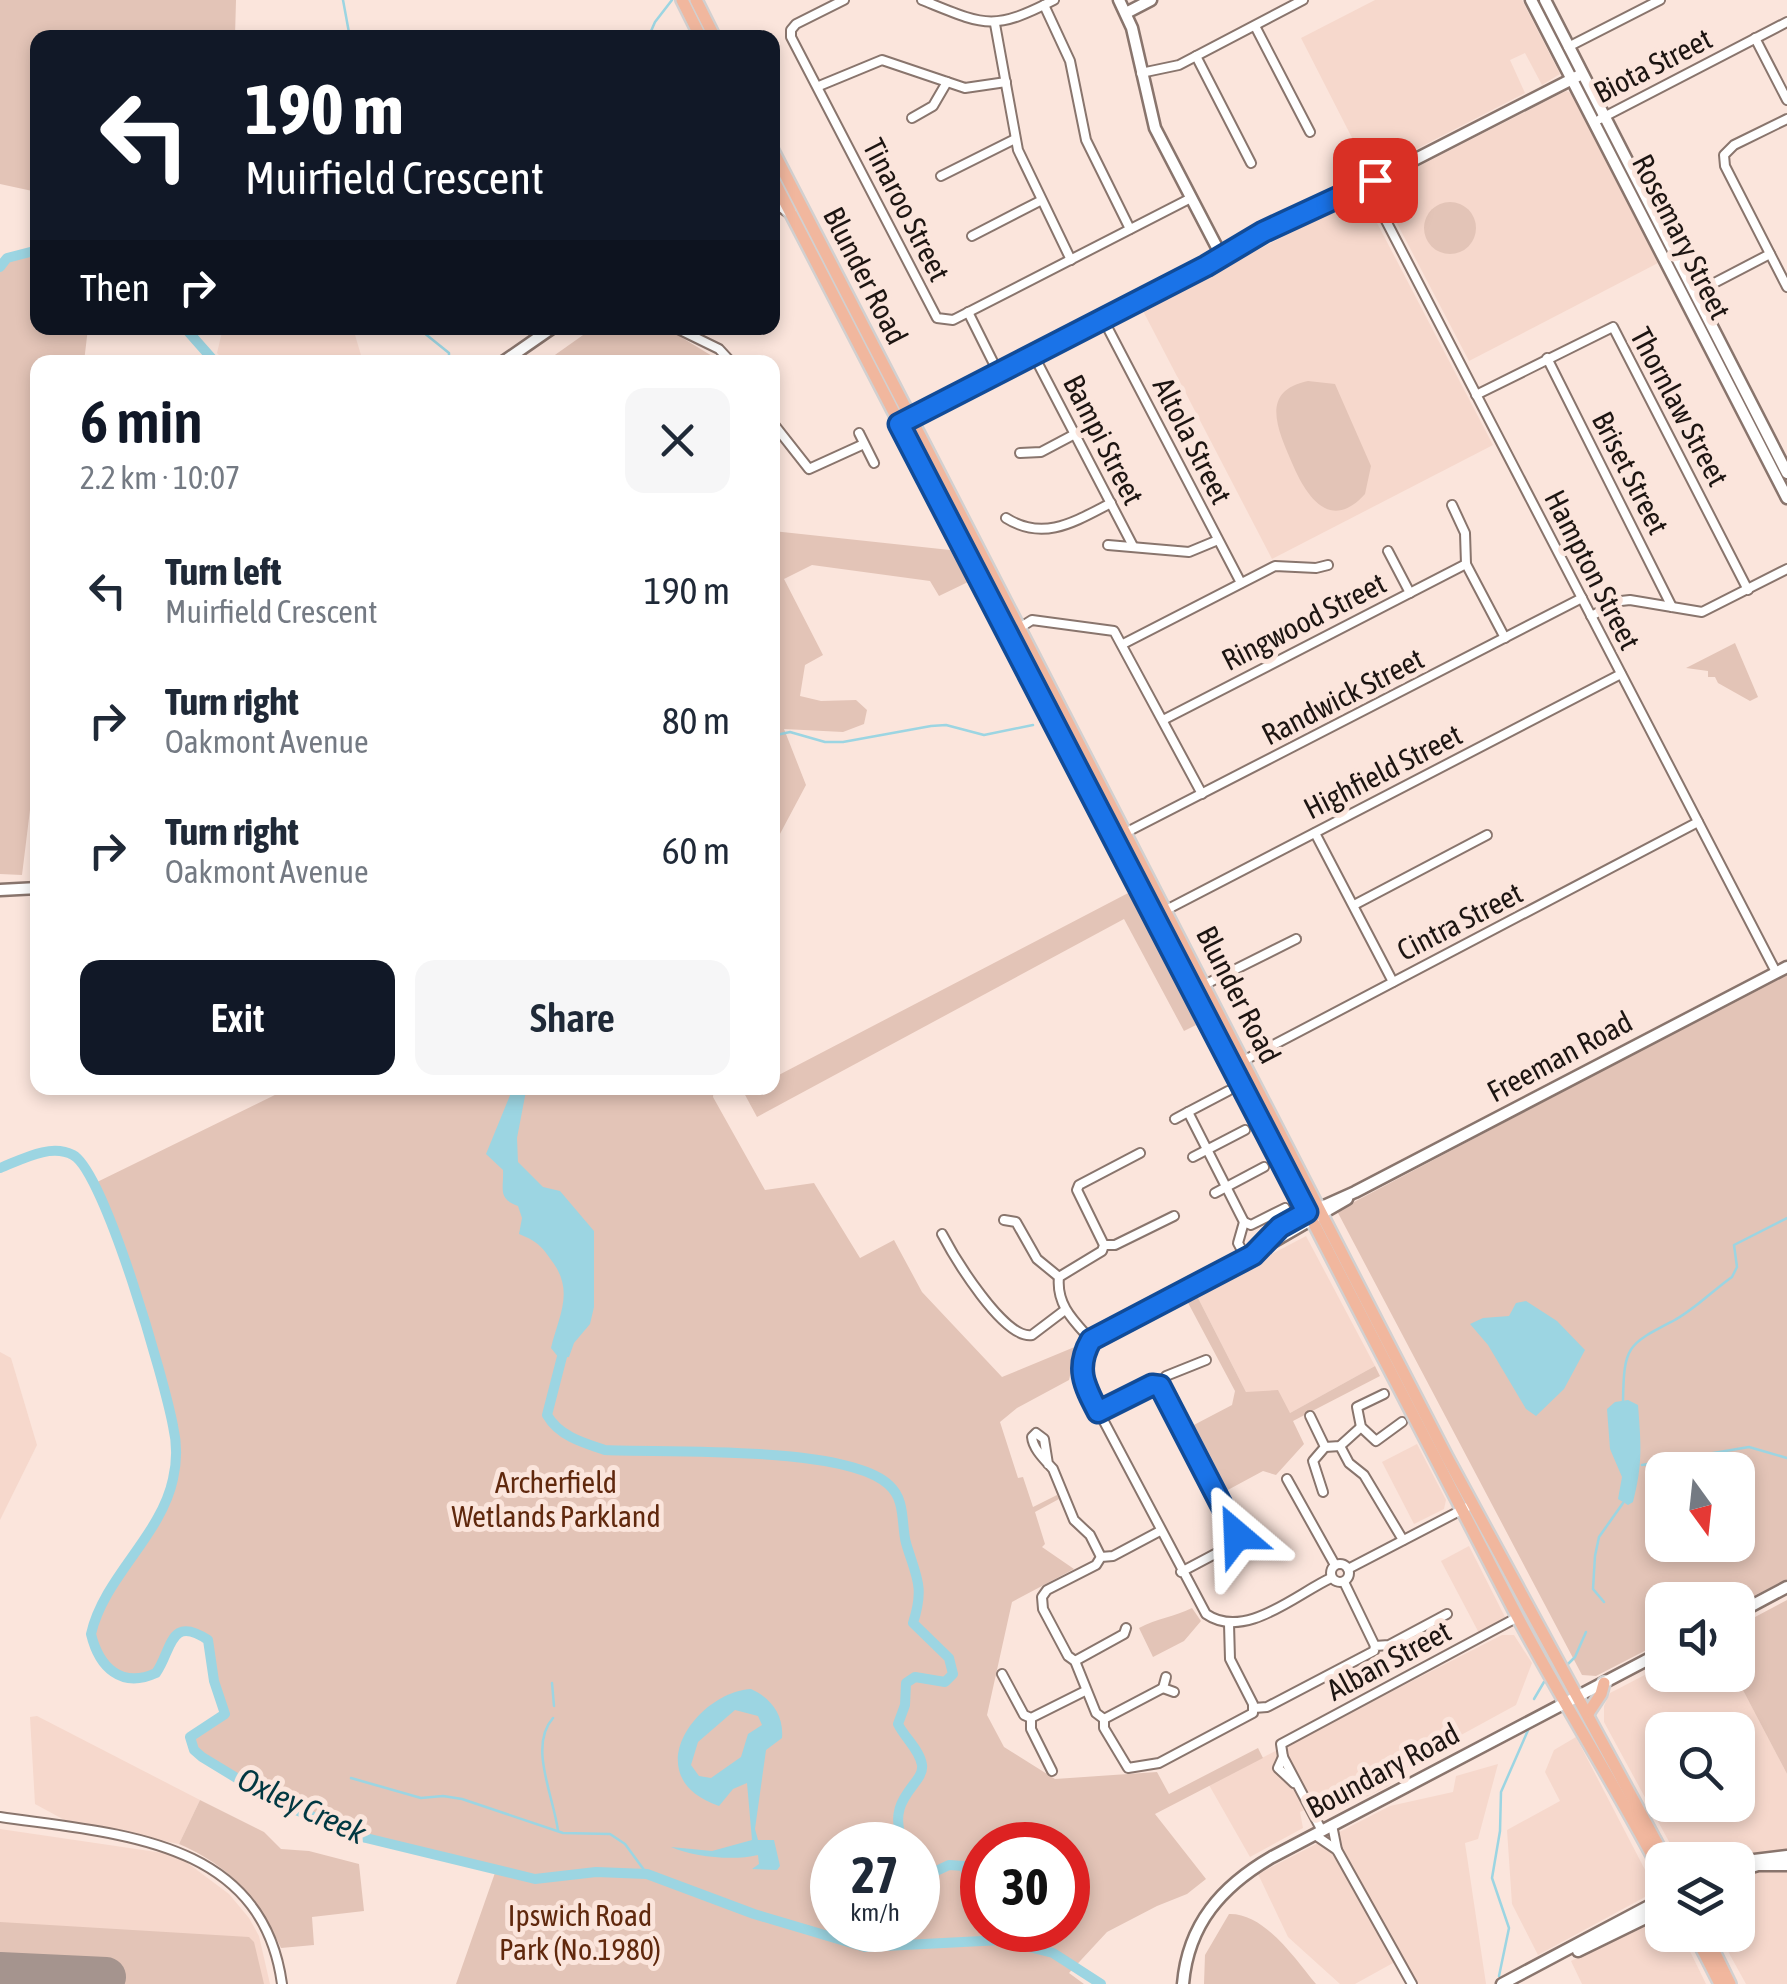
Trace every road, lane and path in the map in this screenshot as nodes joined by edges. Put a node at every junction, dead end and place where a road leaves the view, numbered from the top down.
1 (844, 0) edge
2 (922, 0) edge
3 (1054, 0) edge
4 (1120, 0) edge
5 (1151, 0) edge
6 (1303, 0) edge
7 (1530, 0) edge
8 (1545, 0) edge
9 (1660, 0) edge
10 (687, 1) edge
11 (1044, 5) junction
12 (1126, 13) junction
13 (1787, 22) edge
14 (995, 24) junction
15 (1255, 26) junction
16 (698, 30) edge
17 (709, 30) edge
18 (1756, 38) junction
19 (1568, 47) junction
20 (1196, 56) junction
21 (1141, 74) junction
22 (1576, 76) junction
23 (947, 82) junction
24 (1006, 82) junction
25 (818, 86) junction
26 (1787, 100) edge
27 (1604, 116) junction
28 (912, 118) dead end
29 (1787, 119) edge
30 (1593, 122) junction
31 (1310, 132) dead end
32 (1015, 139) junction
33 (1251, 163) dead end
34 (941, 176) dead end
35 (780, 186) edge
36 (780, 188) edge
37 (1368, 188) junction
38 (1191, 198) junction
39 (1040, 201) junction
40 (780, 206) edge
41 (792, 214) junction
42 (1130, 229) junction
43 (972, 236) dead end
44 (1770, 254) junction
45 (1222, 257) junction
46 (1070, 260) junction
47 (1787, 286) edge
48 (1695, 293) junction
49 (968, 312) junction
50 (1103, 319) junction
51 (542, 335) edge
52 (691, 335) edge
53 (1034, 354) junction
54 (513, 355) edge
55 (725, 355) edge
56 (1547, 358) junction
57 (998, 372) junction
58 (1476, 395) junction
59 (904, 421) junction
60 (780, 432) edge
61 (858, 432) dead end
62 (1076, 434) junction
63 (864, 444) junction
64 (1020, 453) dead end
65 (874, 463) dead end
66 (1787, 474) edge
67 (1787, 498) edge
68 (1111, 503) junction
69 (1452, 505) dead end
70 (1006, 518) dead end
71 (1218, 540) junction
72 (1108, 544) dead end
73 (1133, 546) junction
74 (1388, 551) dead end
75 (1466, 564) junction
76 (1328, 565) dead end
77 (1787, 569) edge
78 (1241, 583) junction
79 (1748, 590) junction
80 (1410, 593) junction
81 (1582, 598) junction
82 (1672, 607) junction
83 (1591, 616) junction
84 (1014, 633) junction
85 (1505, 638) junction
86 (1123, 644) junction
87 (1621, 674) junction
88 (1162, 720) junction
89 (1202, 794) junction
90 (1698, 822) junction
91 (1315, 833) junction
92 (1125, 834) junction
93 (1487, 835) dead end
94 (1473, 842) junction
95 (1479, 854) dead end
96 (30, 888) edge
97 (0, 890) edge
98 (1354, 906) junction
99 (1166, 910) junction
100 (1296, 939) dead end
101 (1782, 970) edge
102 (1393, 982) junction
103 (1204, 986) junction
104 (1243, 1060) junction
105 (1228, 1092) dead end
106 (1188, 1112) junction
107 (1175, 1119) dead end
108 (1245, 1130) dead end
109 (1208, 1149) junction
110 (1140, 1153) dead end
111 (1193, 1157) dead end
112 (1264, 1167) dead end
113 (1226, 1187) junction
114 (1214, 1193) dead end
115 (1285, 1208) dead end
116 (1017, 1212) dead end
117 (1315, 1213) junction
118 (1174, 1216) dead end
119 (1004, 1220) dead end
120 (1016, 1222) junction
121 (1244, 1222) junction
122 (942, 1234) dead end
123 (1104, 1245) junction
124 (1250, 1256) junction
125 (1060, 1277) junction
126 (1065, 1310) junction
127 (1091, 1340) junction
128 (1206, 1360) dead end
129 (1160, 1386) junction
130 (1384, 1394) dead end
131 (1098, 1412) junction
132 (1310, 1416) dead end
133 (1402, 1422) dead end
134 (1361, 1427) junction
135 (1340, 1446) junction
136 (1325, 1447) junction
137 (1048, 1464) dead end
138 (1287, 1479) dead end
139 (1323, 1492) dead end
140 (1467, 1507) junction
141 (1160, 1532) junction
142 (1236, 1540) junction
143 (1403, 1540) junction
144 (1246, 1546) dead end
145 (1101, 1557) junction
146 (1335, 1565) junction
147 (1348, 1569) junction
148 (1181, 1572) junction
149 (1331, 1578) junction
150 (1344, 1582) junction
151 (1787, 1587) edge
152 (1755, 1604) edge
153 (1448, 1614) dead end
154 (1518, 1617) junction
155 (1229, 1624) junction
156 (1126, 1628) dead end
157 (1376, 1646) junction
158 (1075, 1661) junction
159 (1645, 1661) edge
160 (1002, 1674) dead end
161 (1166, 1677) dead end
162 (1604, 1683) junction
163 (1010, 1688) junction
164 (1164, 1688) junction
165 (1086, 1691) junction
166 (1174, 1692) dead end
167 (1000, 1694) dead end
168 (1579, 1696) junction
169 (1566, 1703) junction
170 (1254, 1708) junction
171 (1588, 1712) junction
172 (1030, 1718) junction
173 (1104, 1719) junction
174 (1044, 1754) junction
175 (1032, 1760) dead end
176 (1052, 1771) dead end
177 (0, 1817) edge
178 (1323, 1830) junction
179 (1657, 1842) edge
180 (1645, 1844) edge
181 (1337, 1850) junction
182 (1787, 1856) edge
183 (1755, 1860) edge
184 (1787, 1865) edge
185 (1755, 1866) edge
186 (1645, 1908) edge
187 (1645, 1919) edge
188 (1703, 1952) edge
189 (1714, 1952) edge
190 (282, 1984) edge
191 (1182, 1984) edge
192 (1412, 1984) edge
193 (1502, 1984) edge
194 (1515, 1984) edge
195 (1720, 1984) edge
196 (1730, 1984) edge

1 - 25 street, Tinaroo Street
2 - 14 street
3 - 11 street
4 - 12 main road
5 - 12 main road
6 - 15 street
7 - 22 main road, Rosemary Street
8 - 19 main road, Rosemary Street
9 - 19 street
10 - 16 main road
10 - 17 main road
11 - 14 street
11 - 42 street
12 - 21 main road
13 - 18 street, Biota Street
14 - 24 street
15 - 20 street
15 - 31 street
18 - 26 street
18 - 27 street, Biota Street
19 - 22 main road, Rosemary Street
20 - 21 street
20 - 33 street
21 - 38 main road
22 - 27 main road, Rosemary Street
22 - 30 main road, Rosemary Street
22 - 37 main road
23 - 24 street
23 - 25 street
23 - 28 street
24 - 32 street
25 - 49 street, Tinaroo Street
27 - 30 street, Biota Street
27 - 48 main road, Rosemary Street
29 - 44 street
30 - 67 main road, Rosemary Street
32 - 34 street
32 - 39 street
35 - 59 main road, Blunder Road
36 - 41 main road, Blunder Road
37 - 45 main road
37 - 58 street, Hampton Street
38 - 42 street, Tinaroo Street
38 - 45 main road
39 - 43 street
39 - 46 street
40 - 41 main road
41 - 59 main road, Blunder Road
42 - 46 street, Tinaroo Street
44 - 47 street
44 - 48 street
45 - 50 main road
46 - 49 street, Tinaroo Street
48 - 66 main road, Rosemary Street
49 - 57 street
50 - 53 main road
50 - 71 street, Altola Street
51 - 54 main road
52 - 55 street
53 - 57 main road
53 - 62 street, Bampi Street
56 - 58 street, Thornlaw Street
56 - 79 street, Thornlaw Street
56 - 82 street, Briset Street
57 - 59 main road
58 - 81 street, Hampton Street
59 - 84 main road, Blunder Road
60 - 63 street
61 - 63 street
62 - 64 street
62 - 68 street, Bampi Street
63 - 65 street
68 - 70 street
68 - 73 street, Bampi Street
69 - 75 street
71 - 73 street
71 - 78 street, Altola Street
72 - 73 street
74 - 80 street
75 - 80 street, Ringwood Street
75 - 85 street
76 - 78 street
77 - 79 street
78 - 86 street
79 - 82 street
80 - 88 street, Ringwood Street
81 - 83 street, Hampton Street
81 - 85 street, Randwick Street
82 - 83 street
83 - 87 street, Hampton Street
84 - 86 street
84 - 92 main road, Blunder Road
84 - 117 main road, Blunder Road
85 - 89 street, Randwick Street
86 - 88 street
87 - 90 street, Hampton Street
87 - 91 street, Highfield Street
88 - 89 street
89 - 92 street, Randwick Street
90 - 101 street, Hampton Street
90 - 102 street, Cintra Street
91 - 98 street
91 - 99 street, Highfield Street
92 - 99 main road, Blunder Road
93 - 94 street
94 - 95 street
94 - 98 street
96 - 97 main road
98 - 102 street
99 - 103 main road, Blunder Road
100 - 103 street
101 - 117 main road, Freeman Road
102 - 104 street, Cintra Street
103 - 104 main road, Blunder Road
104 - 117 main road, Blunder Road
105 - 106 street
106 - 107 street
106 - 109 street
108 - 109 street
109 - 111 street
109 - 113 street
110 - 123 street
112 - 113 street
113 - 114 street
113 - 121 street
115 - 121 street
116 - 120 street
117 - 124 main road, Freeman Road
117 - 140 main road, Blunder Road
118 - 123 street
119 - 120 street
120 - 125 street
121 - 124 street
122 - 126 street
123 - 125 street
124 - 127 street
125 - 126 street
126 - 127 street
127 - 131 street
128 - 129 street
129 - 131 street
129 - 142 street
130 - 134 street
131 - 141 street
132 - 136 street
133 - 134 street
134 - 135 street
135 - 136 street
135 - 143 street
136 - 139 street
137 - 145 street
138 - 146 street
140 - 143 street
140 - 154 main road, Blunder Road
140 - 168 main road, Blunder Road
141 - 145 street
141 - 148 street
142 - 144 street
142 - 148 street
143 - 147 street
145 - 158 street
146 - 147 street
146 - 149 street
147 - 150 street
148 - 155 street
149 - 150 street
149 - 155 street
150 - 157 street
151 - 152 main road
153 - 157 street
154 - 169 main road, Blunder Road
154 - 178 street, Alban Street
155 - 170 street
156 - 158 street
157 - 170 street
158 - 165 street
159 - 162 main road, Boundary Road
160 - 163 street
161 - 164 street
162 - 168 main road, Boundary Road
162 - 171 main road
163 - 167 street
163 - 172 street
164 - 166 street
164 - 173 street
165 - 172 street
165 - 173 street
168 - 169 main road, Boundary Road
168 - 171 main road, Blunder Road
169 - 178 main road, Boundary Road
169 - 180 main road, Blunder Road
170 - 173 street
171 - 179 main road, Blunder Road
172 - 174 street
174 - 175 street
174 - 176 street
177 - 190 street
178 - 181 street
178 - 181 street
178 - 191 main road, Boundary Road
181 - 192 street
182 - 183 main road
184 - 185 main road
186 - 193 main road
187 - 194 main road
188 - 195 main road
189 - 196 main road

